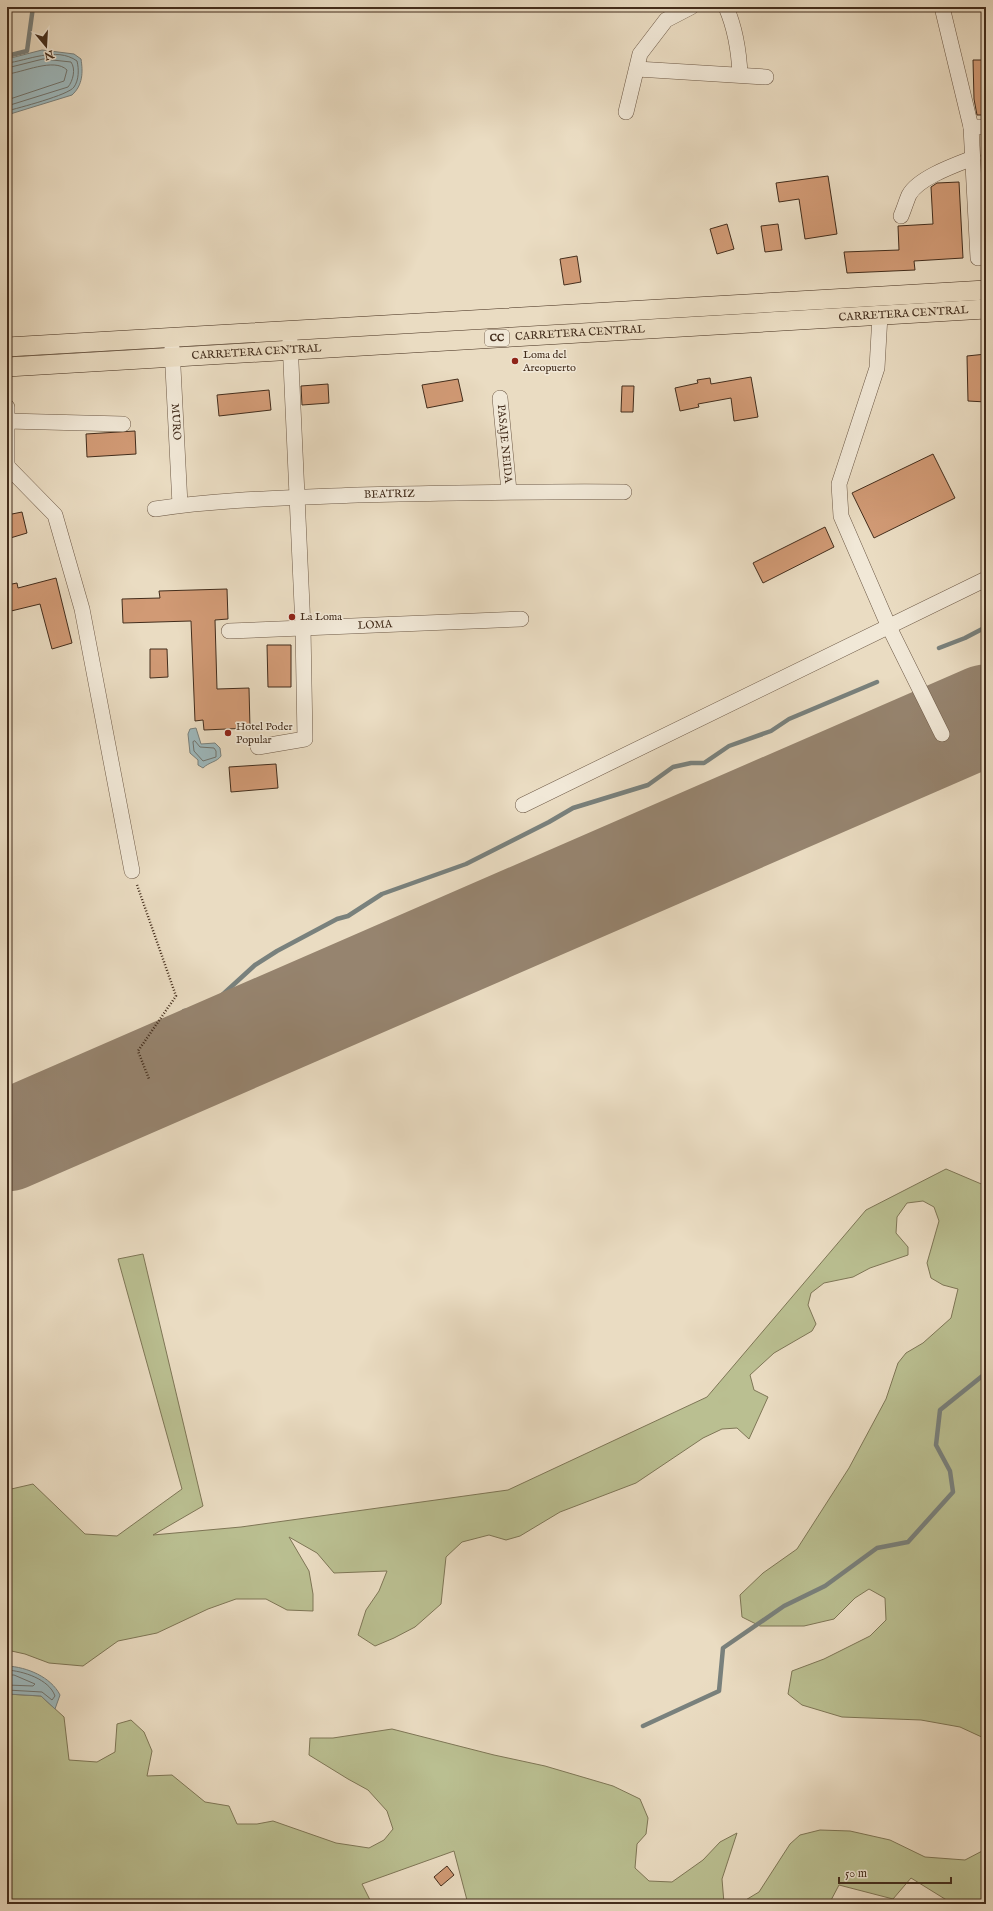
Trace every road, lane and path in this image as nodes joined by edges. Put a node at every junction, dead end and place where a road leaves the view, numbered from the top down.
1 (691, 7) edge
2 (726, 7) edge
3 (942, 7) edge
4 (637, 69) junction
5 (740, 75) junction
6 (766, 77) dead end
7 (626, 112) dead end
8 (971, 127) junction
9 (986, 127) edge
10 (973, 158) junction
11 (901, 216) dead end
12 (978, 258) dead end
13 (986, 290) edge
14 (880, 306) junction
15 (986, 309) edge
16 (290, 332) junction
17 (171, 339) junction
18 (7, 347) edge
19 (290, 350) junction
20 (172, 357) junction
21 (7, 367) edge
22 (500, 398) dead end
23 (7, 407) edge
24 (7, 421) edge
25 (123, 424) dead end
26 (8, 468) edge
27 (509, 491) junction
28 (624, 492) dead end
29 (297, 497) junction
30 (180, 505) junction
31 (155, 509) dead end
32 (986, 579) edge
33 (521, 619) dead end
34 (889, 627) junction
35 (303, 628) junction
36 (229, 631) dead end
37 (942, 734) dead end
38 (258, 747) dead end
39 (523, 805) dead end
40 (132, 871) joint
41 (149, 1079) dead end

1 - 4 street
2 - 5 street
3 - 8 street
4 - 5 street
4 - 7 street
5 - 6 street
8 - 9 street
8 - 10 street
10 - 11 street
10 - 12 street
13 - 14 main road, CARRETERA CENTRAL / CC
14 - 15 main road, CARRETERA CENTRAL / CC
14 - 16 main road, CARRETERA CENTRAL / CC
14 - 19 main road, CARRETERA CENTRAL / CC
14 - 34 street
16 - 17 main road, CARRETERA CENTRAL / CC
16 - 19 street
17 - 18 main road, CARRETERA CENTRAL / CC
17 - 20 street, MURO
19 - 20 main road, CARRETERA CENTRAL / CC
19 - 29 street
20 - 21 main road, CARRETERA CENTRAL / CC
20 - 30 street, MURO
22 - 27 street, PASAJE NEIDA
23 - 24 street
24 - 25 street
24 - 26 street
26 - 40 street
27 - 28 street, BEATRIZ
27 - 29 street, BEATRIZ
29 - 30 street, BEATRIZ
29 - 35 street
30 - 31 street, BEATRIZ
32 - 34 street
33 - 35 street, LOMA
34 - 37 street
34 - 39 street
35 - 36 street, LOMA
35 - 38 street
40 - 41 path

